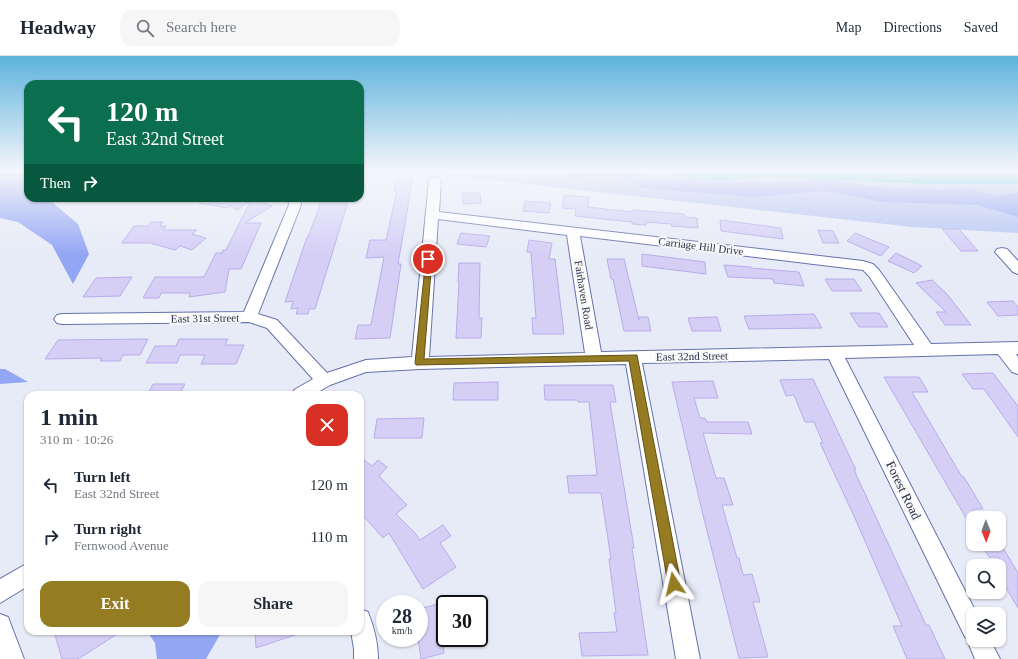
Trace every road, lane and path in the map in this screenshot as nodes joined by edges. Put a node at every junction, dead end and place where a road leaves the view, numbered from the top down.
1 (433, 199) edge
2 (295, 202) edge
3 (432, 215) junction
4 (573, 232) junction
5 (1002, 252) dead end
6 (1018, 269) edge
7 (249, 317) junction
8 (62, 319) dead end
9 (1010, 348) edge
10 (926, 350) junction
11 (834, 352) junction
12 (633, 357) junction
13 (594, 358) junction
14 (420, 363) junction
15 (1018, 368) edge
16 (324, 380) junction
17 (306, 391) edge
18 (24, 577) edge
19 (0, 592) edge
20 (966, 615) edge
21 (0, 625) edge
22 (363, 635) edge
23 (982, 647) edge
24 (12, 659) edge
25 (366, 659) edge
26 (688, 659) edge
27 (988, 659) edge

1 - 3 street
2 - 7 street
3 - 4 street, Carriage Hill Drive
3 - 14 street
4 - 10 street, Carriage Hill Drive
4 - 13 street, Fairhaven Road
5 - 6 street
7 - 8 street, East 31st Street
7 - 16 street, East 31st Street
9 - 10 street, East 32nd Street
9 - 15 street
10 - 11 street, East 32nd Street
11 - 12 street, East 32nd Street
11 - 20 street, Forest Road
12 - 13 street, East 32nd Street
12 - 26 street
13 - 14 street, East 32nd Street
14 - 16 street, East 32nd Street
16 - 17 street, East 32nd Street
18 - 19 street
21 - 24 street
22 - 25 street
23 - 27 street

